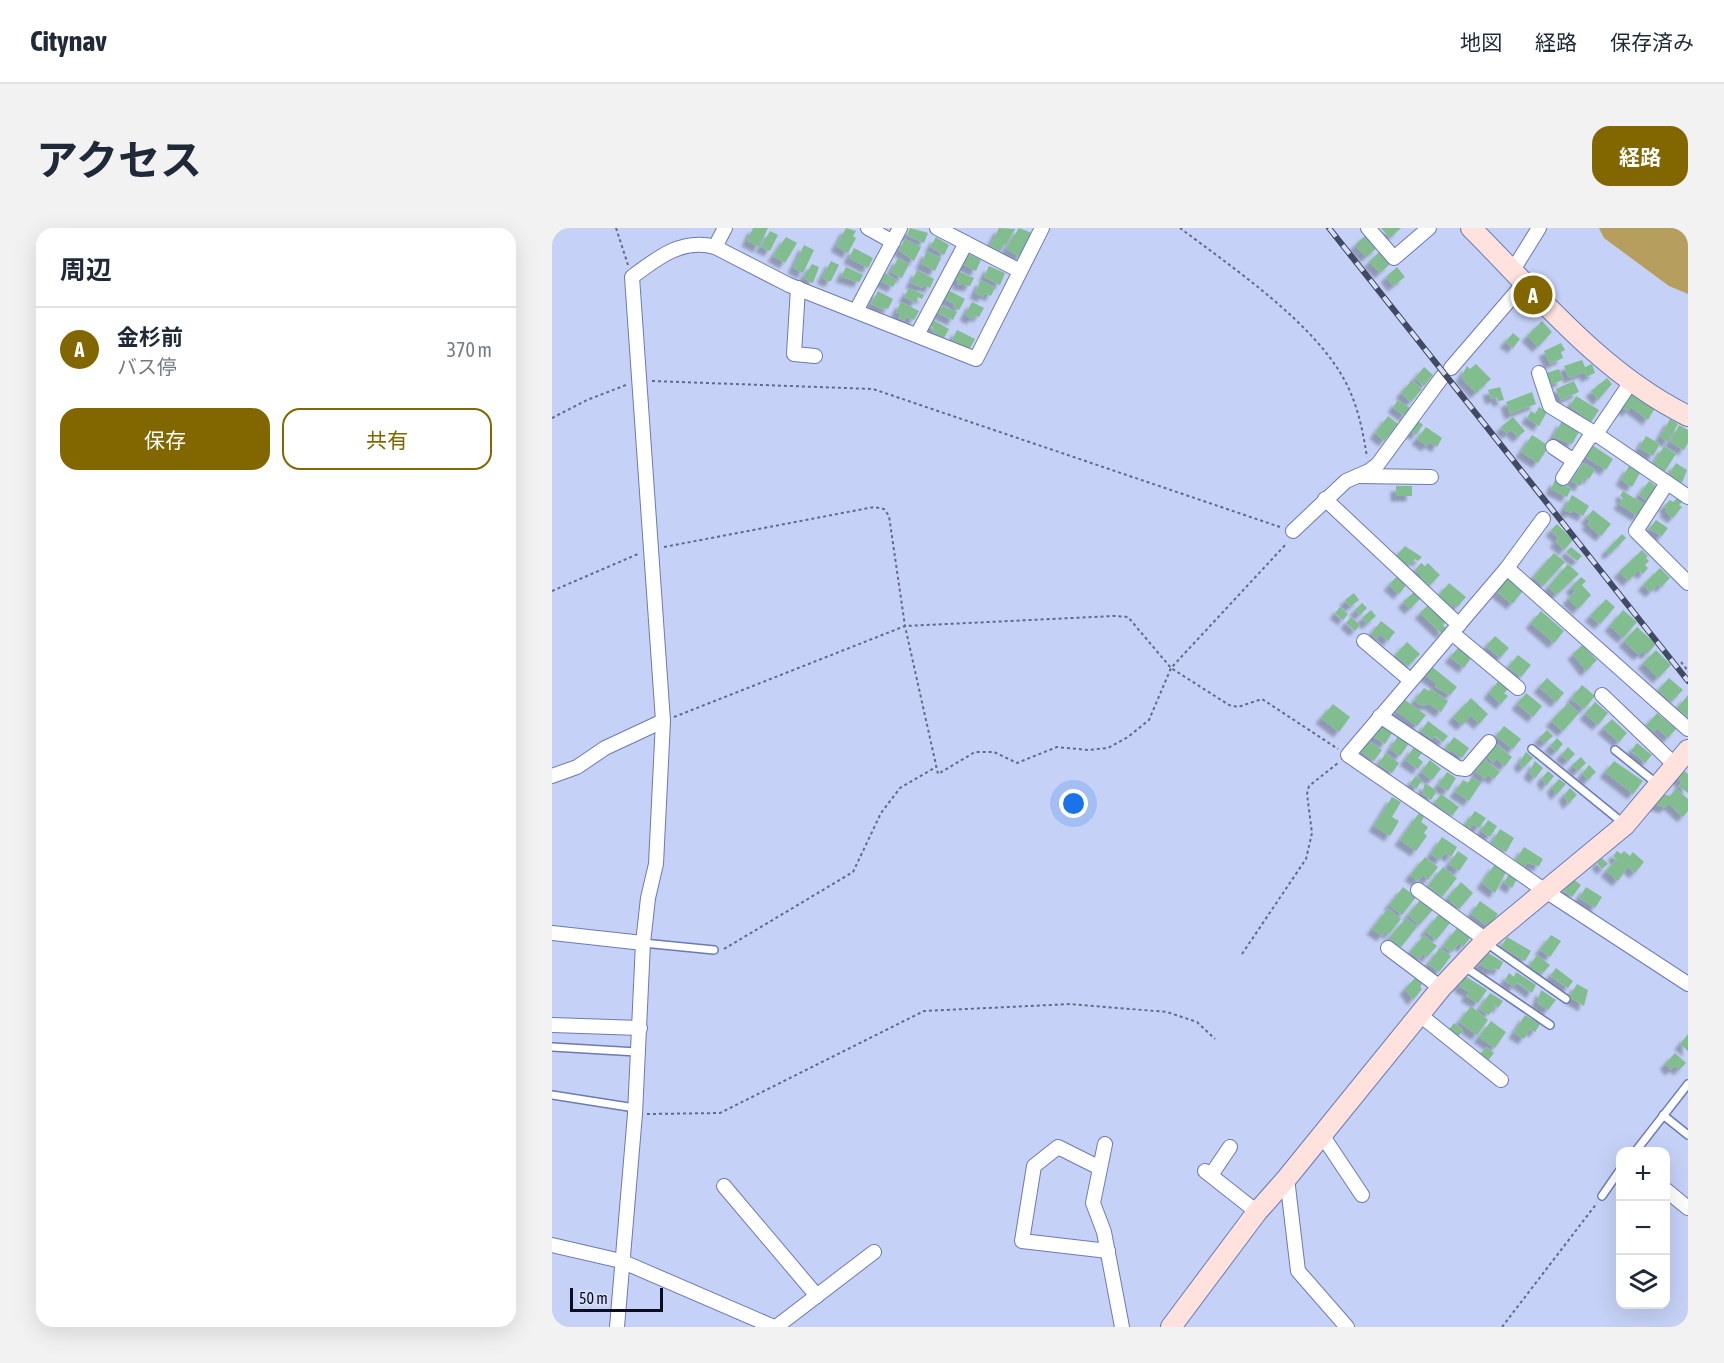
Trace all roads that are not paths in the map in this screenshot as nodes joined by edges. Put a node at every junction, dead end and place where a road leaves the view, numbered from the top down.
1 (725, 228) edge
2 (868, 228) edge
3 (900, 228) edge
4 (937, 228) edge
5 (1042, 228) edge
6 (1368, 228) edge
7 (1429, 228) edge
8 (1471, 228) edge
9 (1539, 228) edge
10 (893, 242) junction
11 (966, 243) junction
12 (715, 246) junction
13 (1020, 271) junction
14 (1519, 276) junction
15 (798, 288) junction
16 (856, 311) junction
17 (917, 335) junction
18 (815, 356) dead end
19 (1539, 373) dead end
20 (1631, 382) junction
21 (1688, 416) edge
22 (1596, 434) junction
23 (1553, 447) dead end
24 (1574, 461) junction
25 (1364, 474) junction
26 (1431, 477) dead end
27 (1563, 478) dead end
28 (1667, 483) junction
29 (1688, 497) edge
30 (1325, 499) junction
31 (1543, 519) dead end
32 (1293, 531) road end
33 (1506, 568) junction
34 (1688, 583) edge
35 (1456, 629) junction
36 (1364, 641) dead end
37 (1410, 680) junction
38 (1518, 688) dead end
39 (1602, 695) dead end
40 (1380, 716) junction
41 (663, 722) junction
42 (1688, 729) edge
43 (1489, 742) dead end
44 (1532, 749) dead end
45 (1615, 750) dead end
46 (1681, 757) edge
47 (552, 776) edge
48 (1658, 785) junction
49 (1625, 825) junction
50 (1418, 890) dead end
51 (1544, 890) junction
52 (552, 933) edge
53 (1485, 941) junction
54 (643, 943) junction
55 (1388, 948) dead end
56 (714, 950) road end
57 (1462, 965) junction
58 (1688, 984) edge
59 (1441, 988) junction
60 (1566, 999) dead end
61 (1420, 1015) junction
62 (1550, 1024) dead end
63 (552, 1025) edge
64 (640, 1028) junction
65 (552, 1047) edge
66 (637, 1052) junction
67 (1501, 1080) dead end
68 (1688, 1084) edge
69 (552, 1095) edge
70 (635, 1111) junction
71 (1663, 1115) junction
72 (1322, 1135) junction
73 (1688, 1135) edge
74 (1105, 1144) dead end
75 (1230, 1147) dead end
76 (1639, 1147) edge
77 (1100, 1168) junction
78 (1616, 1176) edge
79 (1287, 1178) junction
80 (724, 1186) dead end
81 (1670, 1194) edge
82 (1362, 1195) dead end
83 (1602, 1196) road end
84 (1687, 1206) edge
85 (1257, 1212) junction
86 (552, 1245) edge
87 (1108, 1251) junction
88 (874, 1252) dead end
89 (621, 1261) junction
90 (817, 1296) junction
91 (617, 1327) edge
92 (775, 1327) edge
93 (1122, 1327) edge
94 (1171, 1327) edge
95 (1347, 1327) edge

1 - 12 street
2 - 10 street
3 - 10 street
4 - 11 street
5 - 13 street
6 - 7 street
8 - 14 street
9 - 14 street
10 - 16 street
11 - 13 street
11 - 17 street
12 - 15 street
12 - 41 street
13 - 17 street
14 - 20 street
14 - 25 street
15 - 16 street
15 - 18 street
16 - 17 street
19 - 22 street
20 - 21 street
20 - 22 street
22 - 24 street
22 - 28 street
23 - 24 street
24 - 27 street
25 - 26 street
25 - 30 street
28 - 29 street
28 - 34 street
30 - 32 street
30 - 35 street
31 - 33 street
33 - 35 street
33 - 42 street
35 - 37 street
35 - 38 street
36 - 37 street
37 - 40 street
39 - 46 street
40 - 43 street
40 - 51 street
41 - 47 street
41 - 54 street
44 - 49 lane
45 - 48 lane
46 - 48 street
48 - 49 street
49 - 51 street
50 - 53 street
51 - 53 street
51 - 58 street
52 - 54 street
53 - 57 street
53 - 60 lane
54 - 56 lane
54 - 64 street
55 - 59 street
57 - 59 street
57 - 62 lane
59 - 61 street
61 - 67 street
61 - 72 street
63 - 64 street
64 - 66 street
65 - 66 lane
66 - 70 street
68 - 71 lane
69 - 70 lane
70 - 89 street
71 - 73 lane
71 - 76 lane
72 - 79 street
72 - 82 street
74 - 77 street
75 - 85 street
77 - 87 street
77 - 87 street
78 - 83 lane
79 - 85 street
79 - 95 street
80 - 90 street
81 - 84 street
85 - 94 street
86 - 89 street
87 - 93 street
88 - 90 street
89 - 91 street
89 - 92 street
90 - 92 street

